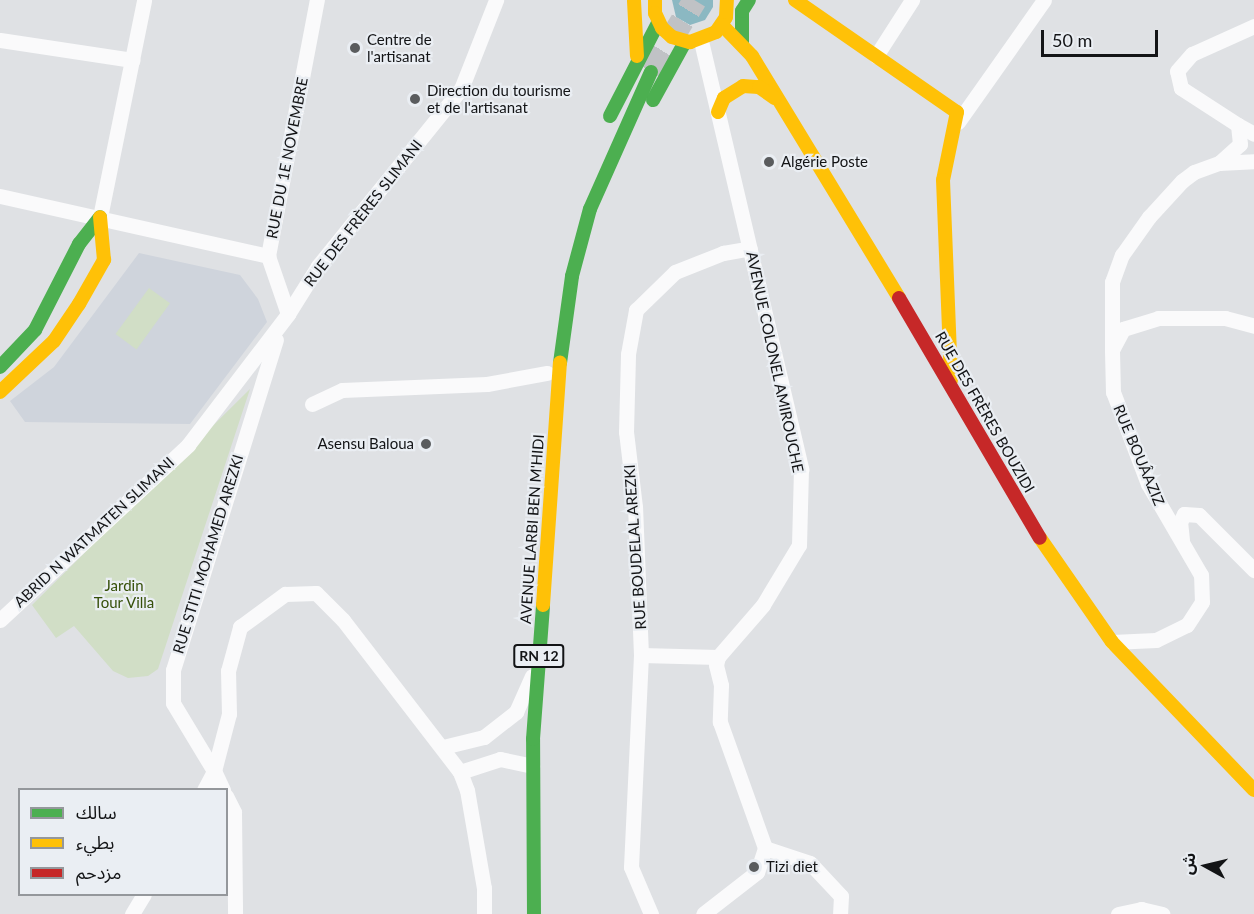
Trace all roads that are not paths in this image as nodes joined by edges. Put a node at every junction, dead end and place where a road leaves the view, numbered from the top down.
1 (144, 0) edge
2 (317, 0) edge
3 (496, 0) edge
4 (655, 0) edge
5 (728, 0) edge
6 (749, 0) edge
7 (795, 0) edge
8 (912, 0) edge
9 (1044, 0) edge
10 (633, 1) edge
11 (658, 21) junction
12 (722, 25) junction
13 (1254, 26) edge
14 (0, 40) edge
15 (693, 41) junction
16 (742, 43) junction
17 (876, 56) junction
18 (132, 60) junction
19 (636, 62) junction
20 (651, 72) tunnel mouth
21 (778, 101) junction
22 (718, 112) junction
23 (958, 122) junction
24 (606, 125) dead end
25 (1238, 125) junction
26 (1254, 134) edge
27 (1254, 160) edge
28 (1219, 163) junction
29 (0, 196) edge
30 (577, 199) dead end
31 (100, 217) junction
32 (568, 232) dead end
33 (750, 249) junction
34 (268, 256) junction
35 (288, 314) junction
36 (1254, 326) edge
37 (547, 345) dead end
38 (1112, 350) junction
39 (0, 367) edge
40 (547, 373) junction
41 (951, 384) junction
42 (0, 392) edge
43 (556, 397) junction
44 (312, 404) dead end
45 (188, 445) joint
46 (1182, 540) junction
47 (1254, 570) edge
48 (0, 620) edge
49 (1112, 642) junction
50 (641, 655) junction
51 (718, 657) junction
52 (539, 663) junction
53 (443, 747) junction
54 (532, 766) junction
55 (214, 771) junction
56 (460, 772) junction
57 (205, 788) edge
58 (222, 788) edge
59 (1254, 790) edge
60 (228, 800) edge
61 (765, 848) junction
62 (143, 896) edge
63 (132, 914) edge
64 (236, 914) edge
65 (484, 914) edge
66 (534, 914) edge
67 (651, 914) edge
68 (703, 914) edge
69 (840, 914) edge
70 (1118, 914) edge
71 (1162, 914) edge

1 - 18 street
2 - 34 street, RUE DU 1E NOVEMBRE
3 - 35 street, RUE DES FRÈRES SLIMANI
4 - 11 main road
5 - 12 main road
6 - 16 main road
7 - 17 main road
8 - 17 street
9 - 23 street
10 - 11 street
10 - 19 main road
11 - 15 main road
11 - 19 main road
12 - 15 main road
12 - 16 main road, RUE DES FRÈRES BOUZIDI
13 - 25 street
14 - 18 street
15 - 22 street, AVENUE COLONEL AMIROUCHE
15 - 43 main road, AVENUE LARBI BEN M'HIDI
16 - 21 main road, RUE DES FRÈRES BOUZIDI
17 - 23 main road
18 - 31 street
19 - 24 main road
20 - 43 main road, AVENUE LARBI BEN M'HIDI / RN 12
21 - 22 main road
21 - 41 main road, RUE DES FRÈRES BOUZIDI
22 - 33 street, AVENUE COLONEL AMIROUCHE
23 - 41 main road
25 - 26 street
25 - 28 street
27 - 28 street
28 - 38 street, RUE BOUÂAZIZ
29 - 31 street
30 - 32 main road
31 - 34 street
31 - 39 main road
31 - 42 main road
33 - 50 street, RUE BOUDELAL AREZKI
33 - 51 street, AVENUE COLONEL AMIROUCHE
34 - 35 street, RUE DU 1E NOVEMBRE
35 - 45 street, RUE DES FRÈRES SLIMANI
35 - 55 street, RUE STITI MOHAMED AREZKI
36 - 38 street
37 - 40 main road, AVENUE LARBI BEN M'HIDI
38 - 46 street, RUE BOUÂAZIZ
40 - 43 main road, AVENUE LARBI BEN M'HIDI
40 - 44 street
41 - 49 main road, RUE DES FRÈRES BOUZIDI
43 - 52 main road, AVENUE LARBI BEN M'HIDI / RN 12
45 - 48 street, ABRID N WATMATEN SLIMANI
46 - 47 street
46 - 49 street, RUE BOUÂAZIZ
49 - 59 main road, RUE DES FRÈRES BOUZIDI
50 - 51 street
50 - 67 street, RUE BOUDELAL AREZKI
51 - 61 street
52 - 53 street
52 - 54 main road, AVENUE LARBI BEN M'HIDI / RN 12
53 - 55 street
53 - 56 street
54 - 56 street
54 - 66 main road, AVENUE LARBI BEN M'HIDI / RN 12
55 - 57 street
55 - 58 street, RUE STITI MOHAMED AREZKI
56 - 65 street
60 - 64 street
61 - 68 street
61 - 69 street
62 - 63 street
70 - 71 street

